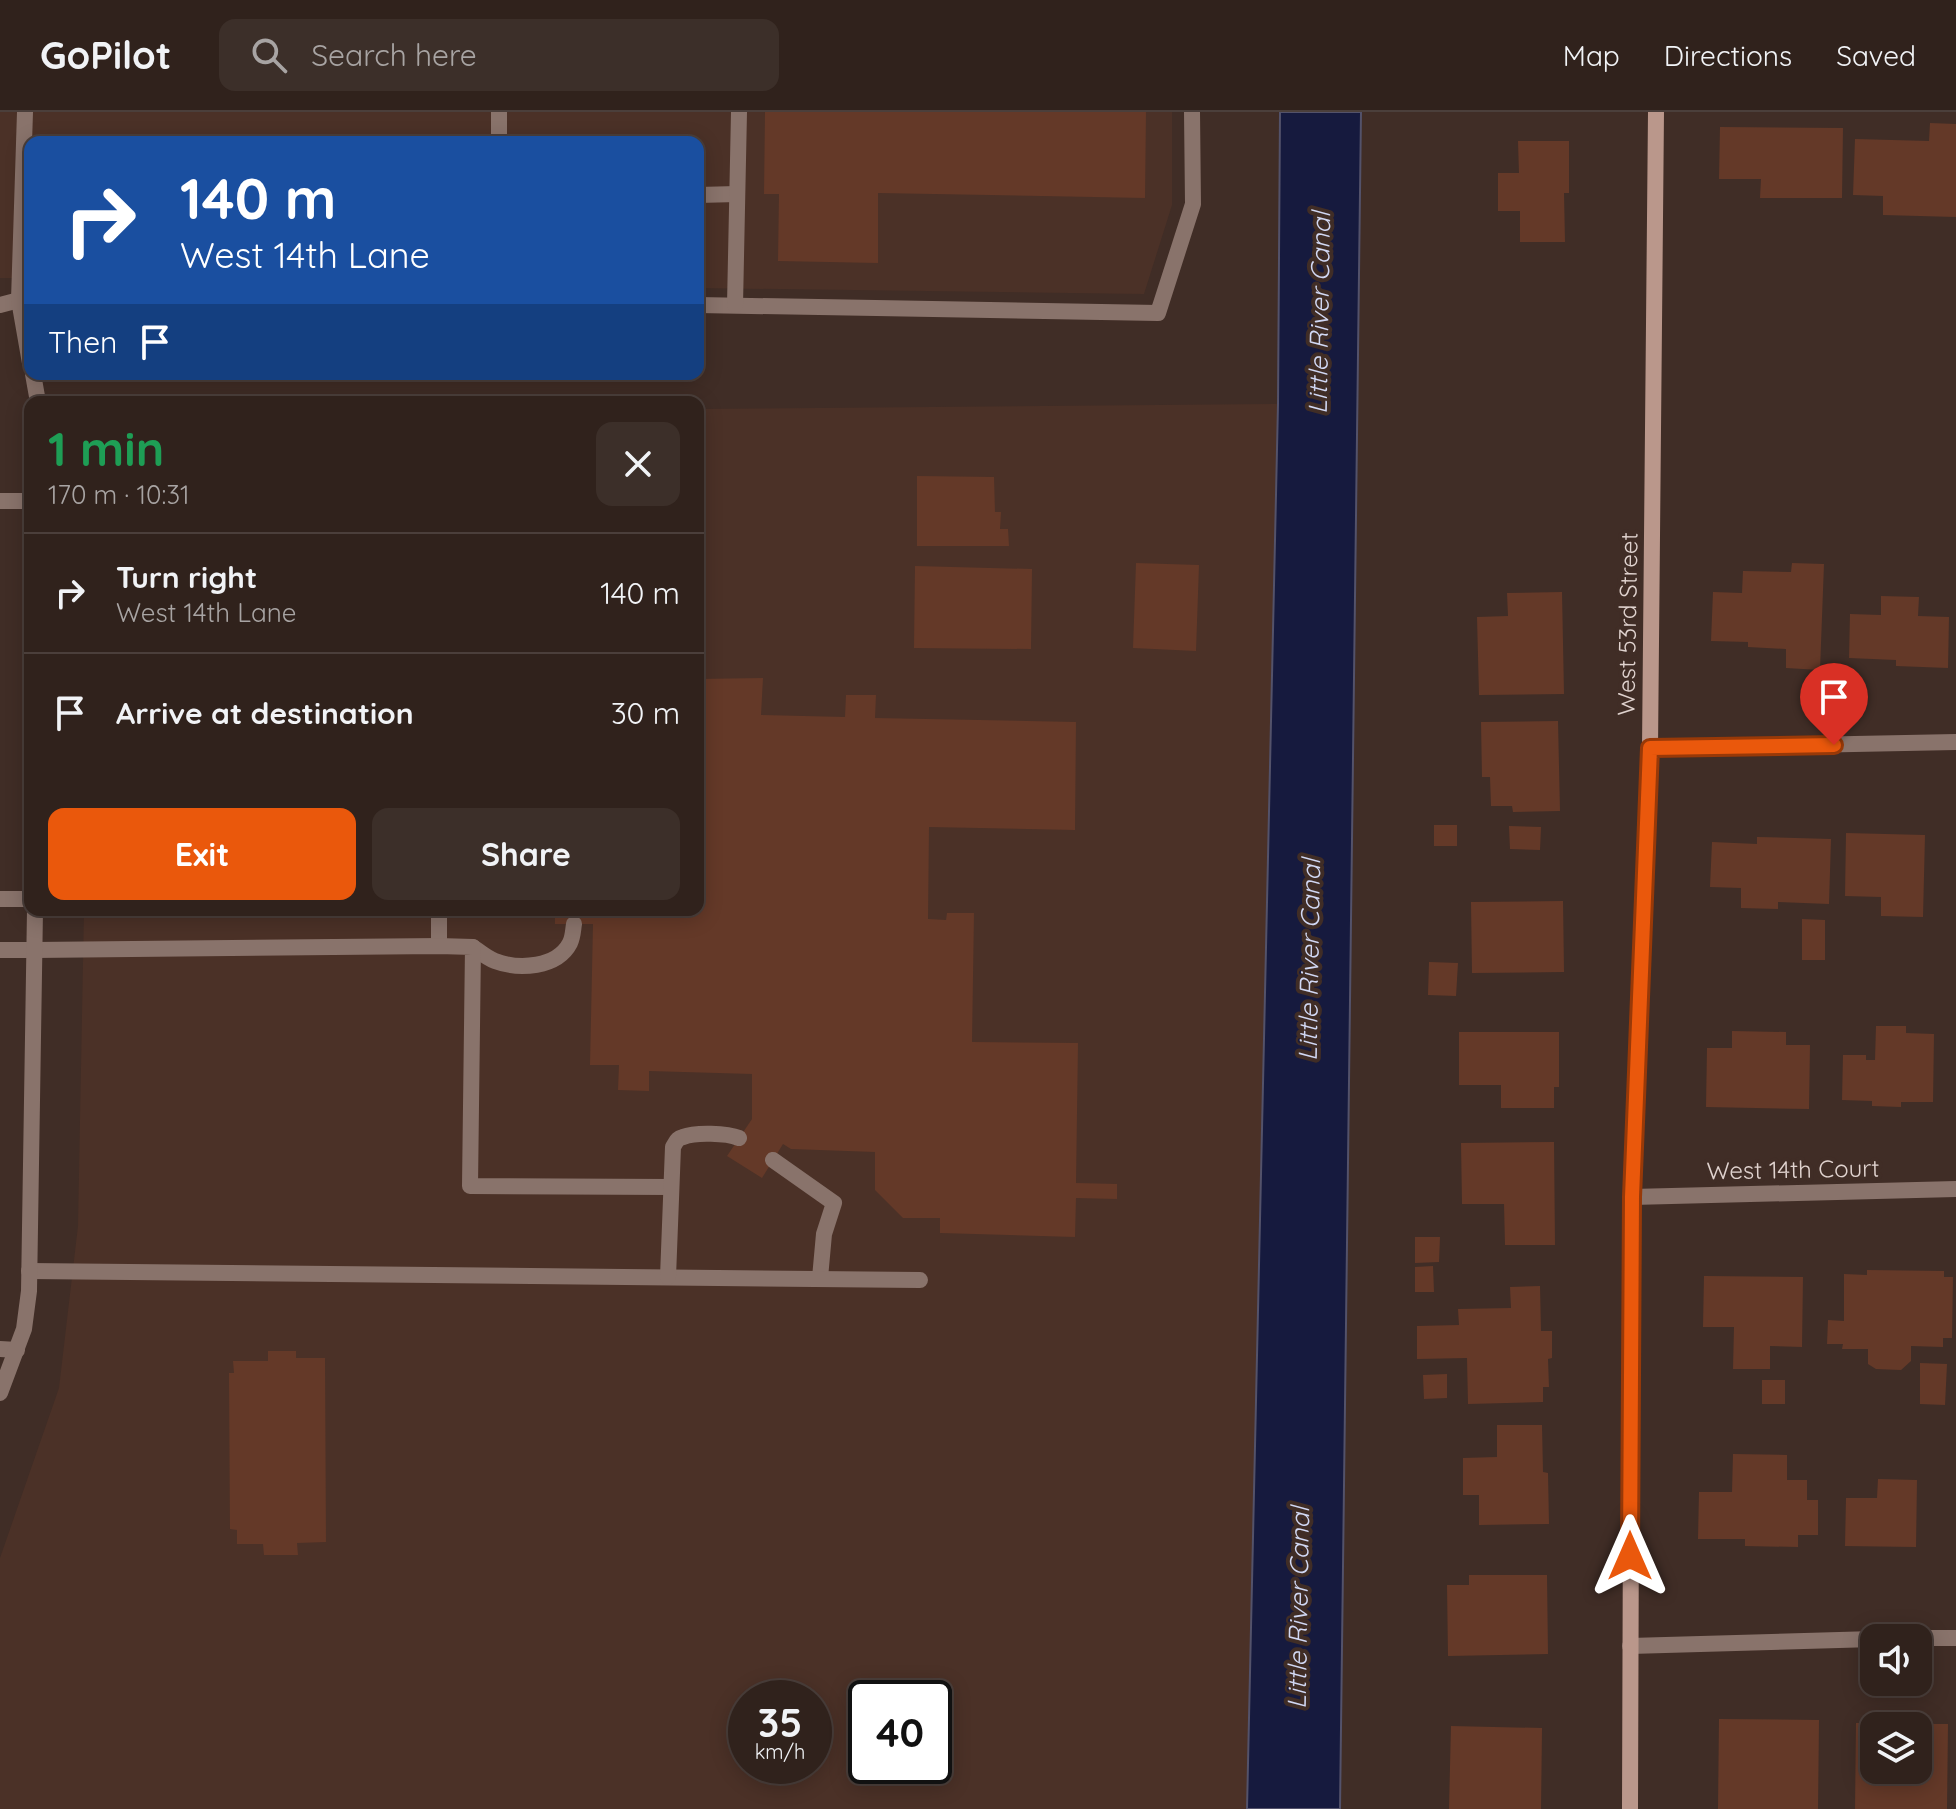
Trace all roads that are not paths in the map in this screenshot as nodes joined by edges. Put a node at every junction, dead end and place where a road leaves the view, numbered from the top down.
1 (25, 112) edge
2 (499, 112) edge
3 (739, 112) edge
4 (1192, 112) edge
5 (1656, 112) edge
6 (25, 136) edge
7 (499, 136) edge
8 (737, 194) junction
9 (704, 195) edge
10 (24, 300) edge
11 (0, 305) edge
12 (704, 305) edge
13 (735, 305) junction
14 (0, 501) edge
15 (24, 501) edge
16 (1956, 742) edge
17 (1650, 748) junction
18 (0, 899) edge
19 (24, 899) edge
20 (35, 916) edge
21 (439, 916) edge
22 (574, 924) dead end
23 (439, 946) junction
24 (473, 947) junction
25 (0, 950) edge
26 (34, 950) junction
27 (739, 1138) dead end
28 (773, 1160) dead end
29 (671, 1187) junction
30 (1956, 1189) edge
31 (1632, 1197) junction
32 (29, 1271) junction
33 (668, 1277) junction
34 (820, 1278) junction
35 (920, 1280) dead end
36 (8, 1350) edge
37 (0, 1391) edge
38 (1932, 1638) edge
39 (1956, 1638) edge
40 (1860, 1639) edge
41 (1630, 1646) junction
42 (1630, 1809) edge

1 - 6 street
2 - 7 street
3 - 8 street
4 - 13 street
5 - 17 street, West 53rd Street
8 - 9 street
8 - 13 street
10 - 11 street
12 - 13 street
14 - 15 street
16 - 17 street
17 - 31 street, West 53rd Street
18 - 19 street
20 - 26 street
21 - 23 street
22 - 24 street
23 - 24 street
23 - 26 street
24 - 29 street
25 - 26 street
26 - 32 street
27 - 29 street
28 - 34 street
29 - 33 street
30 - 31 street, West 14th Court
31 - 41 street, West 53rd Street
32 - 33 street
32 - 36 street
33 - 34 street
34 - 35 street
36 - 37 street
38 - 39 street
40 - 41 street
41 - 42 street, West 53rd Street

